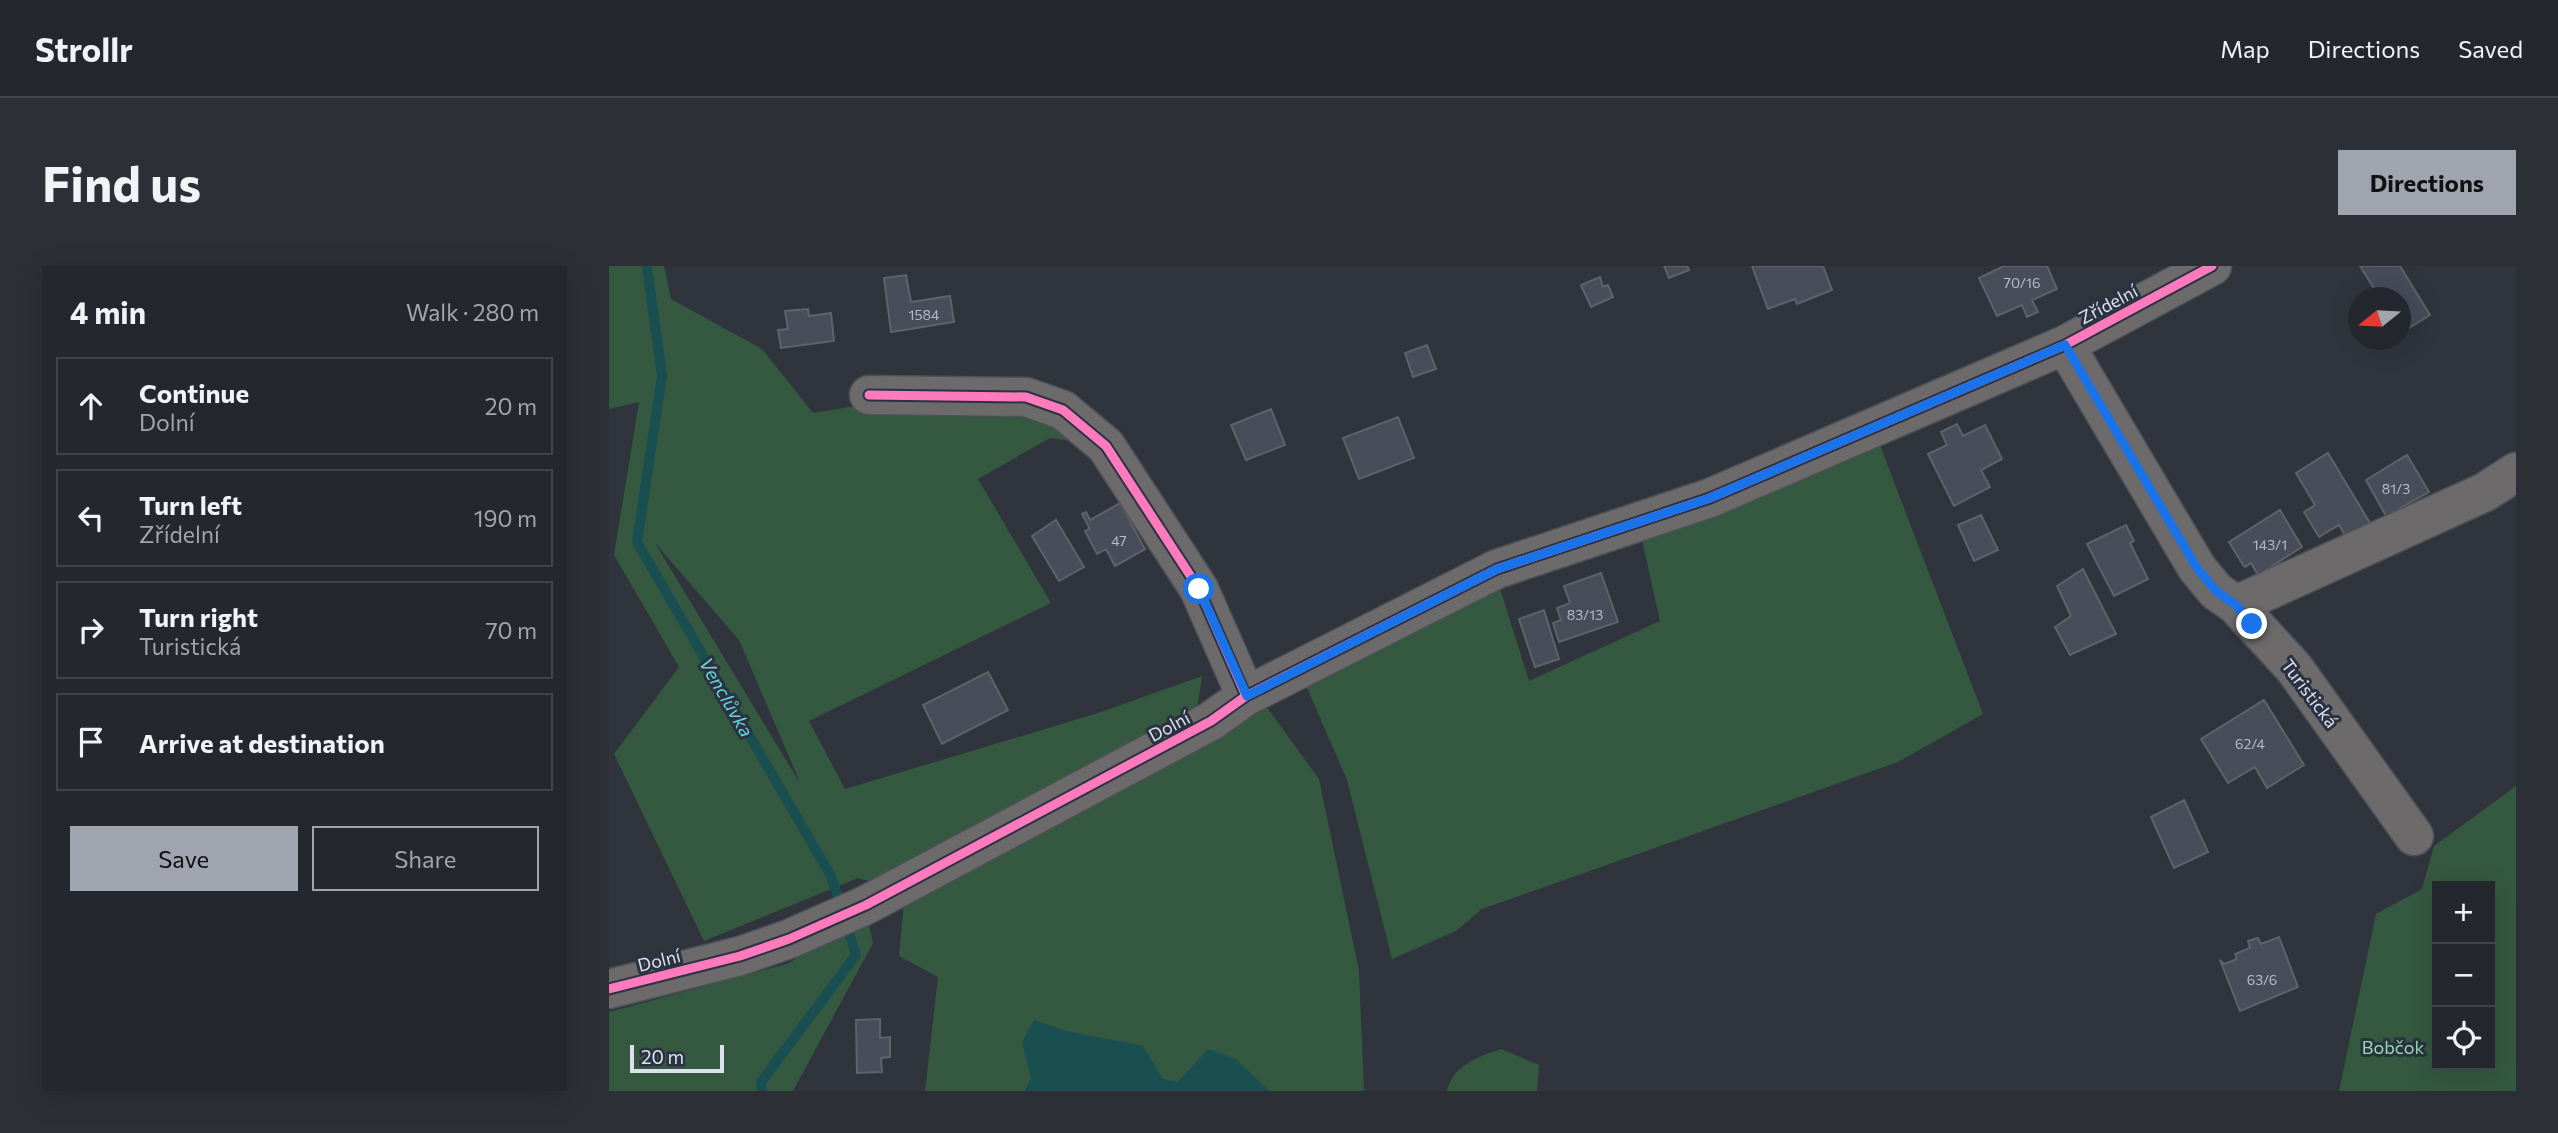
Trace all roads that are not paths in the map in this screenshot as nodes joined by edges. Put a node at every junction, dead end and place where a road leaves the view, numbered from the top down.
1 (2212, 266) edge
2 (2065, 345) junction
3 (869, 395) dead end
4 (2516, 472) edge
5 (2236, 605) junction
6 (1247, 696) junction
7 (2414, 836) dead end
8 (609, 989) edge

1 - 2 street, Zřídelní
2 - 5 street, Turistická
2 - 6 street, Zřídelní
3 - 6 street
4 - 5 street
5 - 7 street, Turistická
6 - 8 street, Dolní

